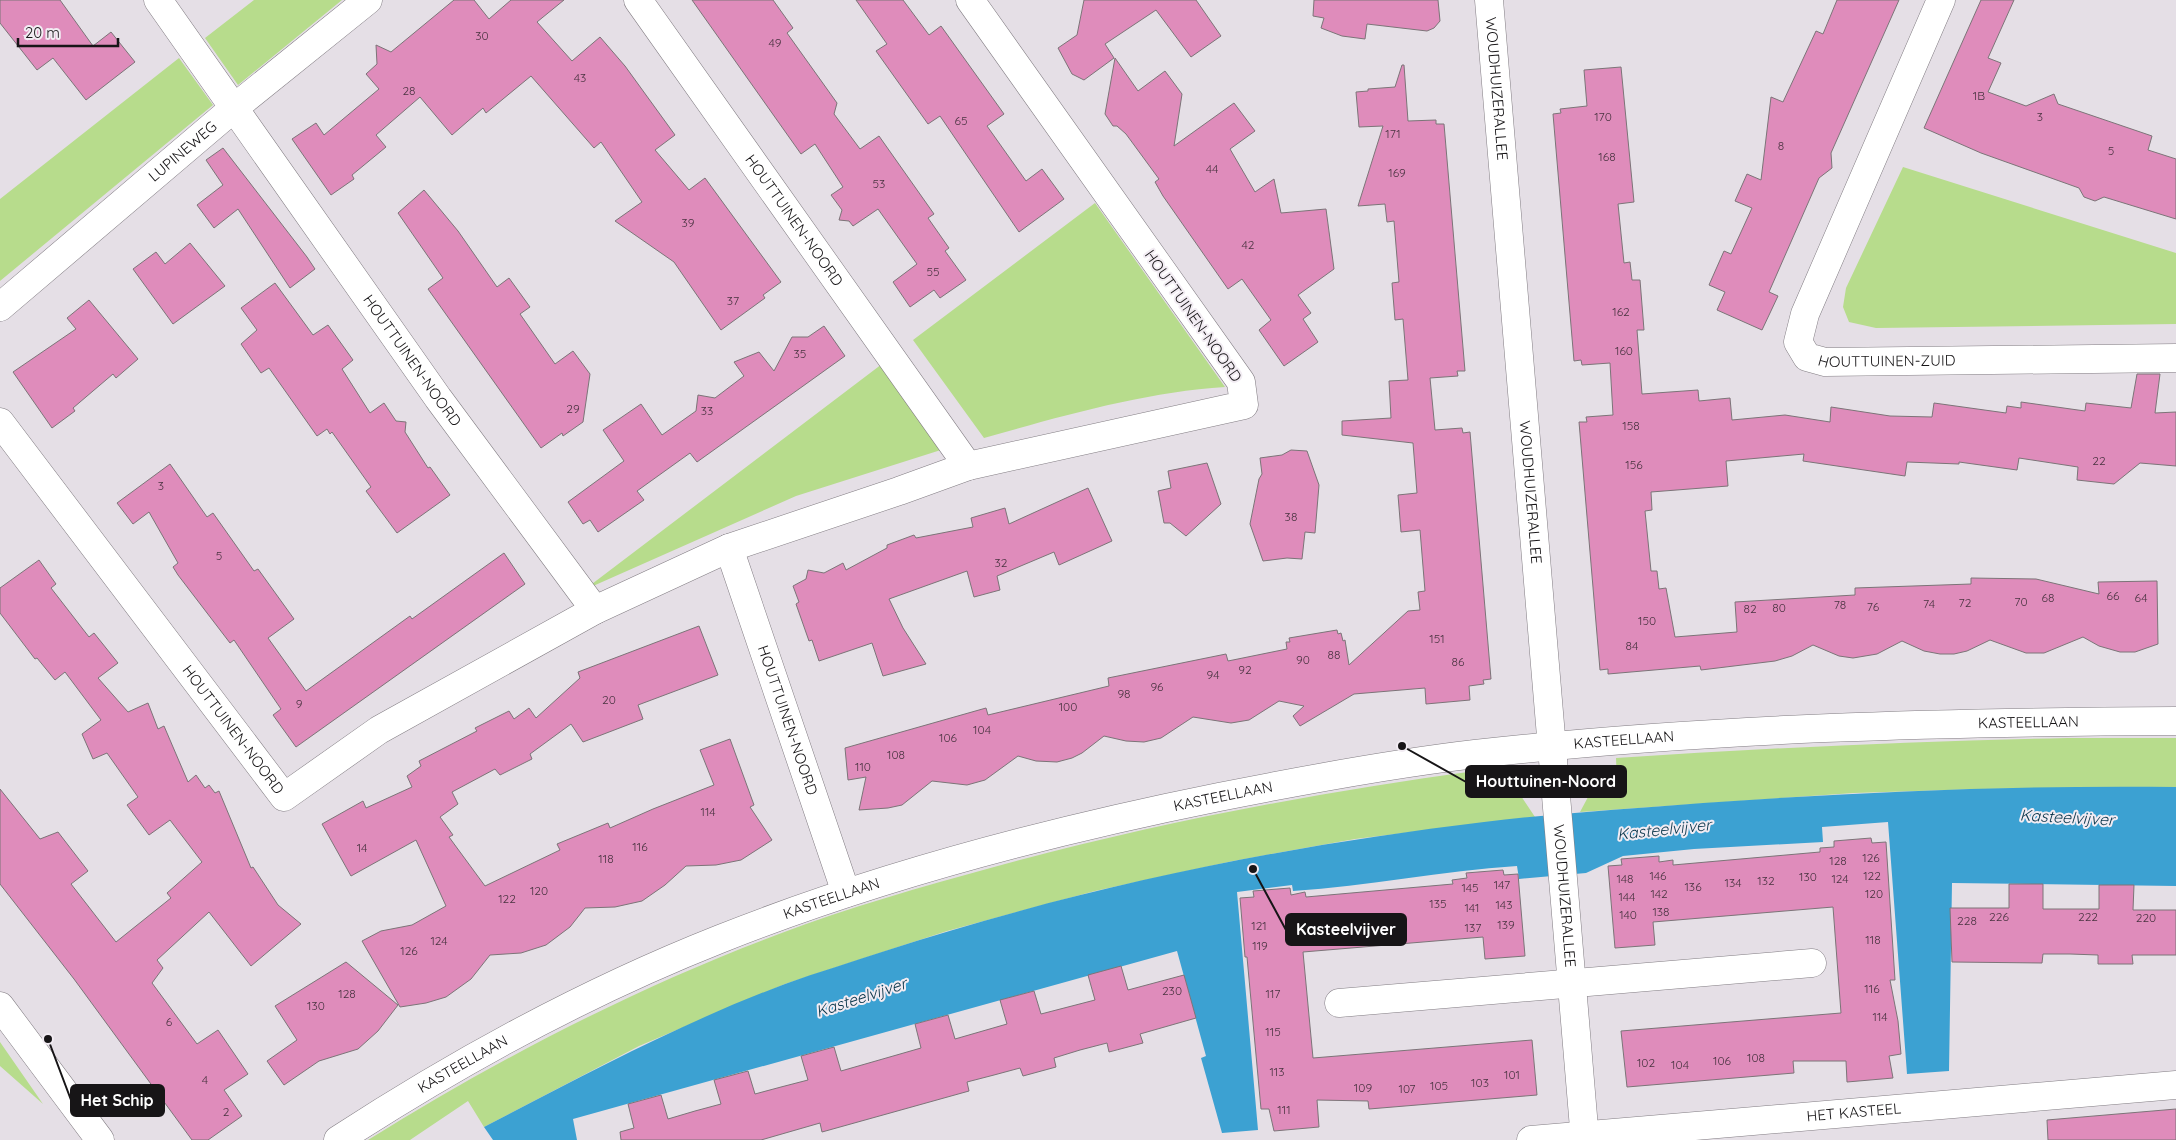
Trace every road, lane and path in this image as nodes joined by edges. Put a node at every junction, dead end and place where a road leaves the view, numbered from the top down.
1 (158, 0) edge
2 (368, 0) edge
3 (638, 0) edge
4 (970, 0) edge
5 (1489, 0) edge
6 (1941, 0) edge
7 (234, 108) junction
8 (0, 307) edge
9 (2176, 358) edge
10 (0, 422) edge
11 (968, 466) junction
12 (729, 548) junction
13 (595, 610) junction
14 (2176, 721) edge
15 (1551, 747) junction
16 (846, 893) junction
17 (1812, 962) dead end
18 (1572, 983) junction
19 (1339, 1003) dead end
20 (0, 1006) edge
21 (2176, 1085) edge
22 (1585, 1138) edge
23 (100, 1140) edge
24 (338, 1140) edge
25 (1531, 1140) edge

1 - 7 street, HOUTTUINEN-NOORD
2 - 7 street, LUPINEWEG
3 - 11 street, HOUTTUINEN-NOORD
4 - 11 street, HOUTTUINEN-NOORD
5 - 15 street, WOUDHUIZERALLEE
6 - 9 street, HOUTTUINEN-ZUID
7 - 8 street, LUPINEWEG
7 - 13 street, HOUTTUINEN-NOORD
10 - 13 street, HOUTTUINEN-NOORD
11 - 12 street, HOUTTUINEN-NOORD
12 - 13 street, HOUTTUINEN-NOORD
12 - 16 street, HOUTTUINEN-NOORD
14 - 15 street, KASTEELLAAN
15 - 16 street, KASTEELLAAN
15 - 18 street, WOUDHUIZERALLEE
16 - 24 street, KASTEELLAAN
17 - 18 street, WOUDHUIZERALLEE
18 - 19 street, WOUDHUIZERALLEE
18 - 22 street, WOUDHUIZERALLEE
20 - 23 street
21 - 22 street, HET KASTEEL
22 - 25 street, HET KASTEEL

